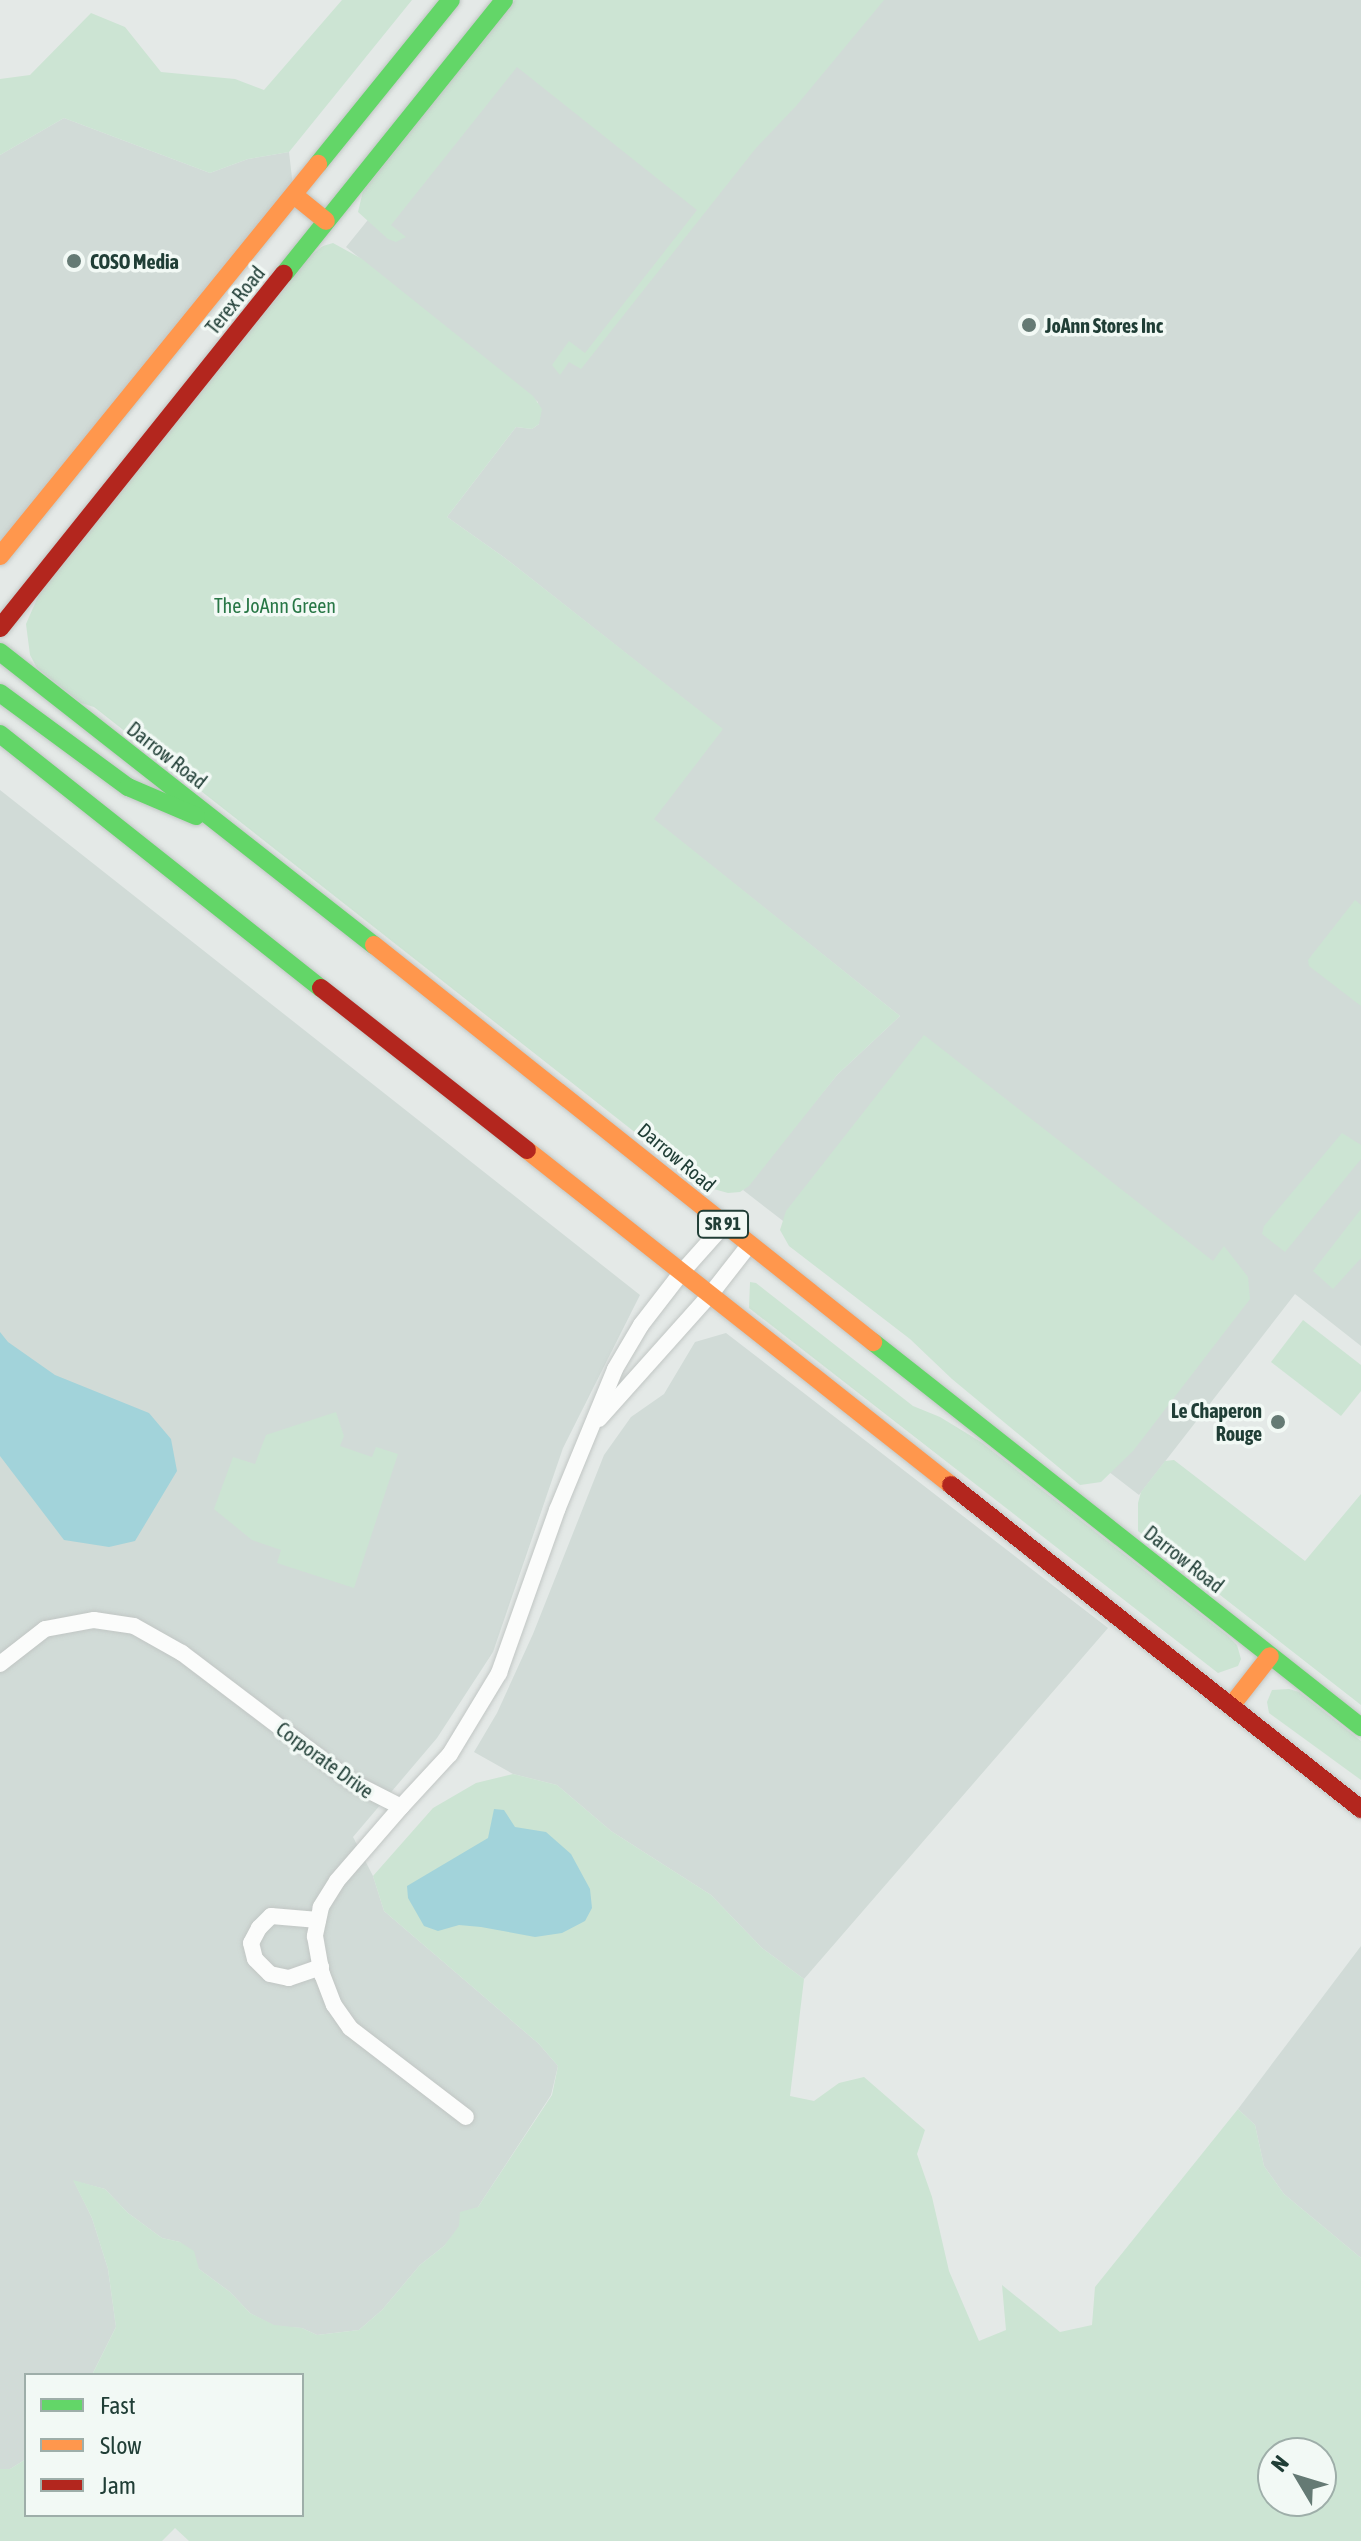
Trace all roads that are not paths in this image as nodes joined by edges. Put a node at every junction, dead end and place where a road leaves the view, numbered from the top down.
1 (451, 0) edge
2 (504, 0) edge
3 (294, 195) junction
4 (326, 221) junction
5 (0, 556) edge
6 (0, 628) edge
7 (0, 652) edge
8 (0, 693) edge
9 (0, 734) edge
10 (224, 827) junction
11 (724, 1225) junction
12 (749, 1245) junction
13 (682, 1272) junction
14 (710, 1295) junction
15 (596, 1423) junction
16 (1270, 1656) junction
17 (0, 1664) edge
18 (1231, 1706) junction
19 (1361, 1727) edge
20 (401, 1807) junction
21 (1361, 1809) edge
22 (318, 1920) junction
23 (321, 1967) junction
24 (466, 2117) dead end

1 - 3 main road, Terex Road
2 - 4 main road, Terex Road
3 - 4 main road
3 - 5 main road, Terex Road
4 - 6 main road, Terex Road
7 - 10 main road, Darrow Road / SR 91
8 - 10 main road
9 - 13 main road
10 - 11 main road, Darrow Road / SR 91
11 - 12 main road, Darrow Road / SR 91
11 - 13 street
12 - 14 street
12 - 16 main road, Darrow Road / SR 91
13 - 14 main road
13 - 15 street
14 - 15 street
14 - 18 main road
15 - 20 street
16 - 18 main road
16 - 19 main road, Darrow Road / SR 91
17 - 20 street, Corporate Drive
18 - 21 main road
20 - 22 street
22 - 23 street
22 - 23 street
23 - 24 street

